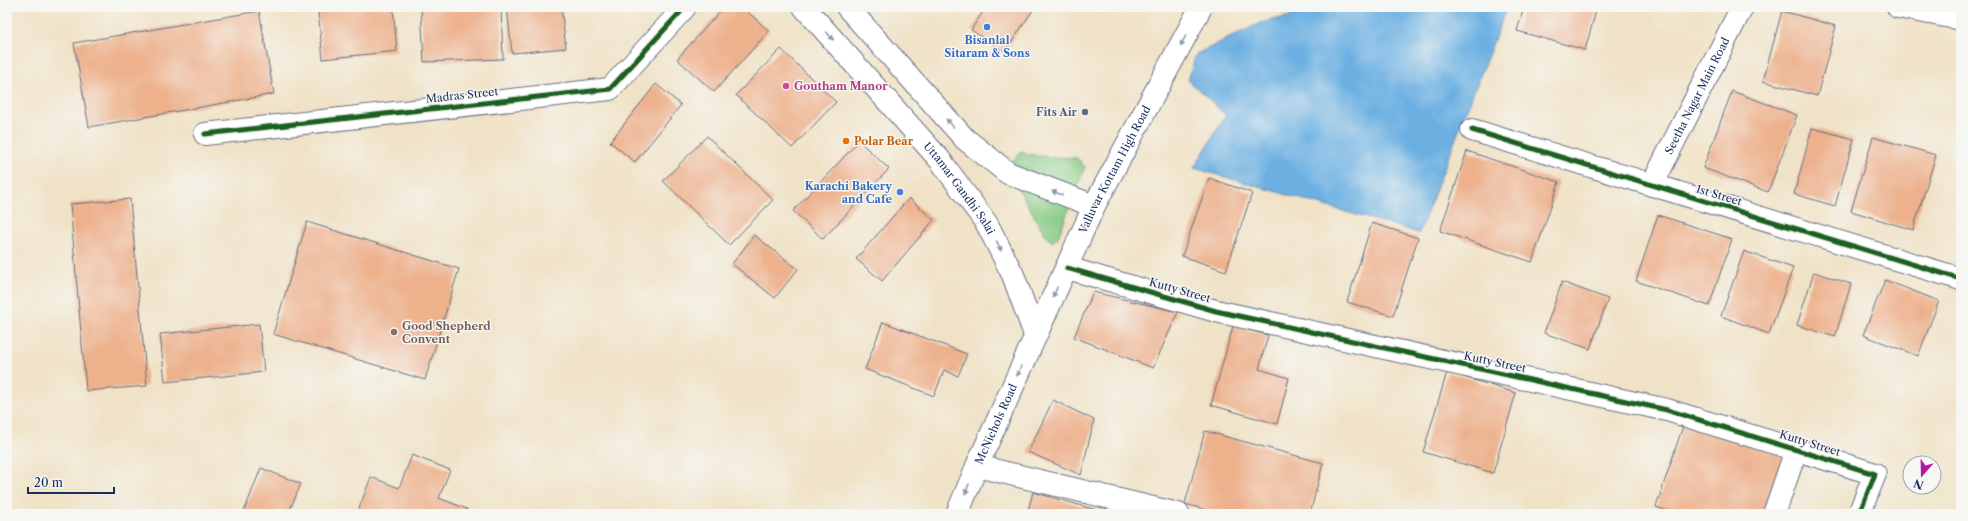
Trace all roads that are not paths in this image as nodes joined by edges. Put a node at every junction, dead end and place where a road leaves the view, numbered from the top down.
1 (685, 7) edge
2 (804, 7) edge
3 (847, 7) edge
4 (1201, 7) edge
5 (1742, 7) edge
6 (1898, 7) edge
7 (1961, 19) edge
8 (1472, 130) dead end
9 (205, 134) dead end
10 (1652, 185) junction
11 (1094, 206) junction
12 (1067, 268) junction
13 (1961, 279) edge
14 (1035, 335) junction
15 (1796, 450) junction
16 (976, 466) junction
17 (957, 514) edge
18 (1178, 514) edge
19 (1774, 514) edge
20 (1859, 514) edge

1 - 9 street, Madras Street
2 -> 14 street, Uttamar Gandhi Salai
11 -> 3 street
4 -> 11 street, Valluvar Kottam High Road
5 - 10 street, Seetha Nagar Main Road
6 - 7 street
8 - 10 street, 1st Street
10 - 13 street, 1st Street
11 - 12 street, Valluvar Kottam High Road
12 -> 14 street, Valluvar Kottam High Road
12 - 15 street, Kutty Street
14 -> 16 street, McNichols Road
15 - 19 street
15 - 20 street, Kutty Street
16 -> 17 street, McNichols Road
16 - 18 street

